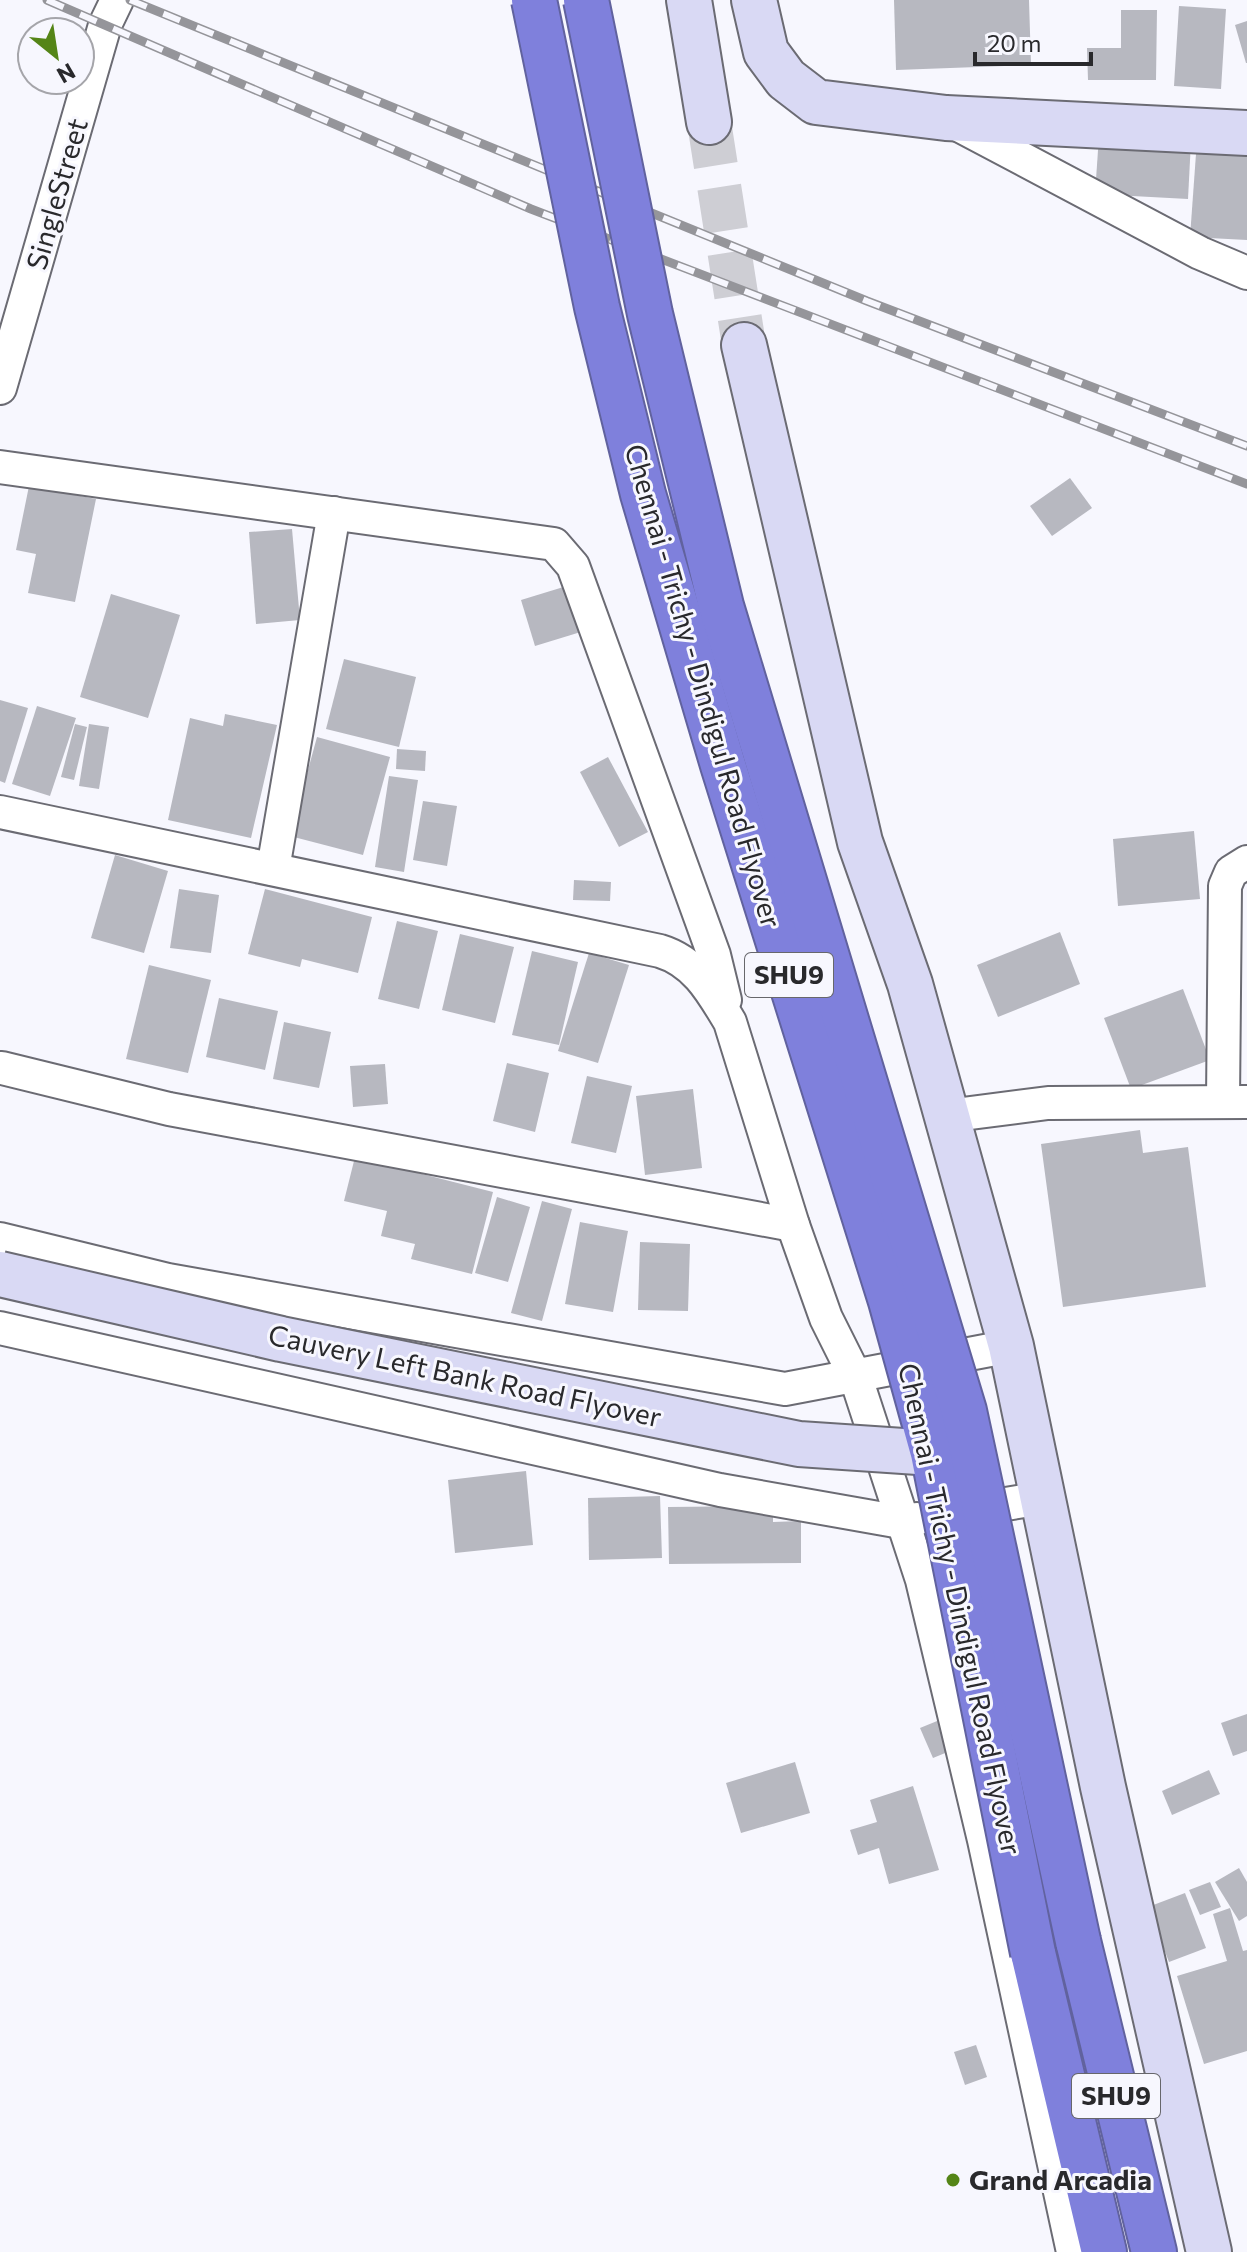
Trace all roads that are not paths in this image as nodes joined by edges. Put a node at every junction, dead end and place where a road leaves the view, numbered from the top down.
1 (117, 0) edge
2 (534, 0) edge
3 (586, 0) edge
4 (689, 0) edge
5 (754, 0) edge
6 (946, 118) junction
7 (709, 122) tunnel mouth
8 (1247, 133) edge
9 (1247, 273) edge
10 (744, 345) tunnel mouth
11 (0, 388) edge
12 (0, 467) edge
13 (334, 513) junction
14 (0, 812) edge
15 (1247, 862) edge
16 (273, 869) junction
17 (730, 1022) junction
18 (2, 1068) dead end
19 (1235, 1101) edge
20 (947, 1116) junction
21 (793, 1225) junction
22 (0, 1239) edge
23 (0, 1274) edge
24 (0, 1328) edge
25 (1011, 1346) junction
26 (856, 1378) junction
27 (933, 1453) junction
28 (1042, 1498) junction
29 (901, 1522) junction
30 (1073, 2252) edge
31 (1104, 2252) edge
32 (1154, 2252) edge
33 (1209, 2252) edge

1 - 11 street, SingleStreet
2 - 27 highway, Chennai - Trichy - Dindigul Road Flyover / SHU9, bridge
3 - 32 highway, Chennai - Trichy - Dindigul Road Flyover / SHU9, bridge
4 - 7 street
5 - 6 street
6 - 8 street
6 - 9 street
10 - 20 street
12 - 13 street
13 - 16 street
13 - 17 street
14 - 16 street
15 - 19 street
16 - 17 street
17 - 21 street
18 - 21 street
19 - 20 street
20 - 25 street
21 - 26 street
22 - 26 street
23 - 27 street, Cauvery Left Bank Road Flyover, bridge
24 - 29 street
25 - 26 street
25 - 28 street
26 - 29 street
27 - 31 highway, Chennai - Trichy - Dindigul Road Flyover / SHU9, bridge
28 - 29 street
28 - 33 street
29 - 30 street

